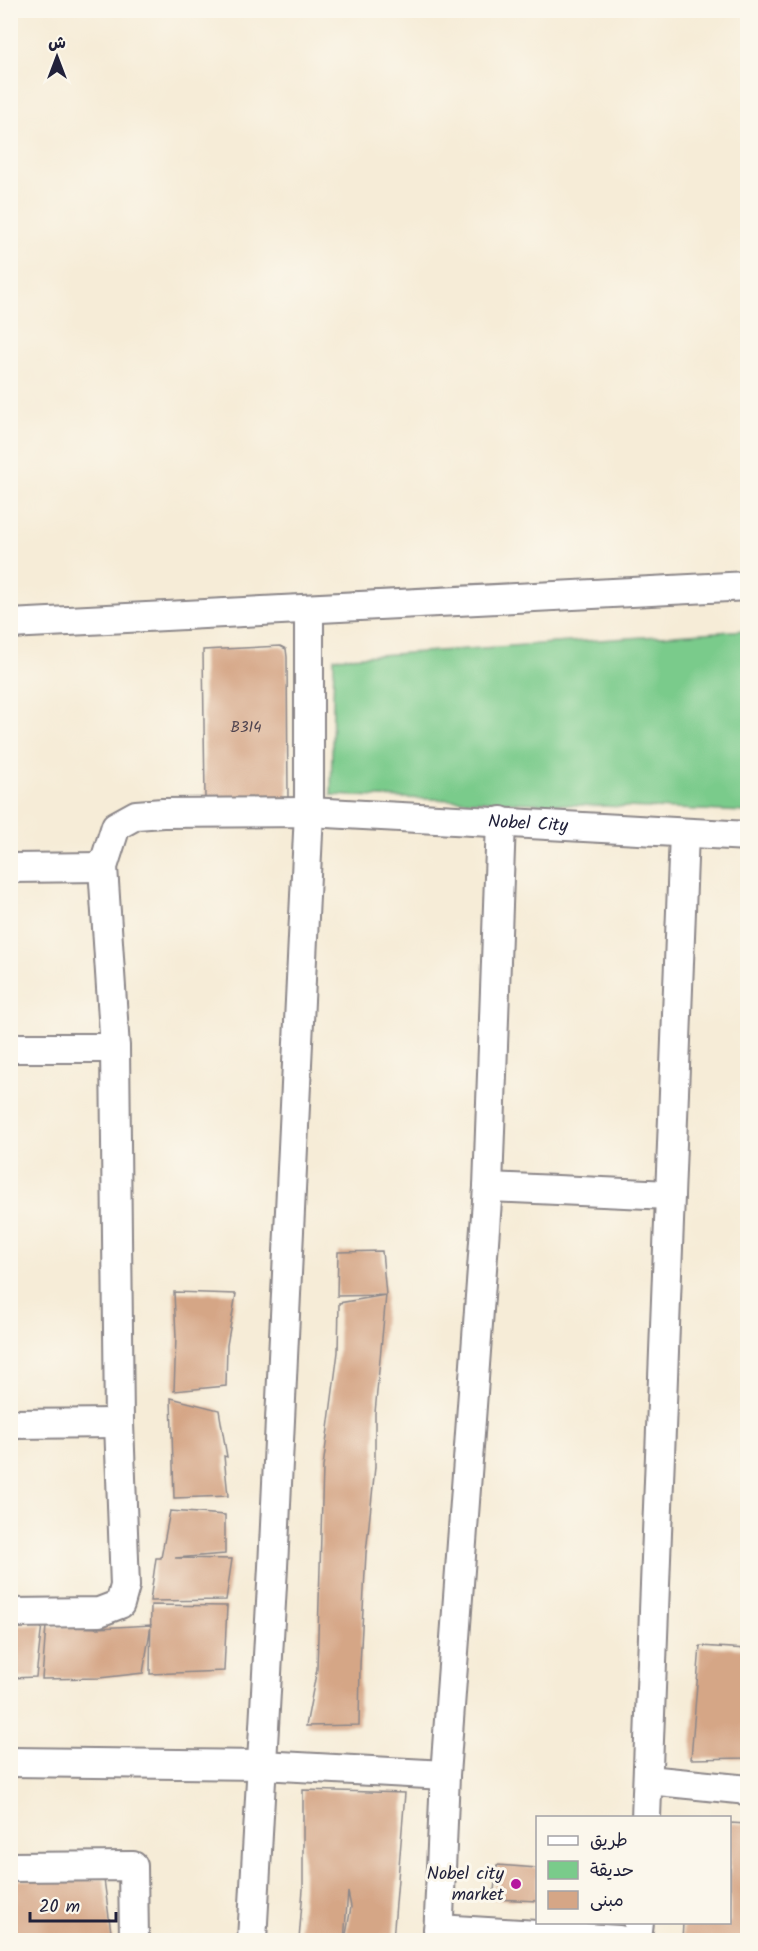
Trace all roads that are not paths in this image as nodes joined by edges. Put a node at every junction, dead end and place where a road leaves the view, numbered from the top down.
1 (747, 586) edge
2 (309, 609) junction
3 (10, 624) edge
4 (309, 812) junction
5 (501, 821) junction
6 (684, 832) junction
7 (747, 836) edge
8 (103, 867) junction
9 (10, 868) edge
10 (10, 1048) edge
11 (114, 1048) junction
12 (488, 1187) junction
13 (670, 1195) junction
14 (119, 1423) junction
15 (10, 1424) edge
16 (10, 1613) edge
17 (10, 1762) edge
18 (262, 1765) junction
19 (445, 1775) junction
20 (648, 1780) junction
21 (747, 1790) edge
22 (646, 1816) edge
23 (10, 1867) edge
24 (639, 1924) edge
25 (438, 1935) edge
26 (134, 1941) edge
27 (252, 1941) edge
28 (618, 1941) edge
29 (637, 1941) edge

1 - 2 street
2 - 3 street
2 - 4 street
4 - 5 street, Nobel City
4 - 8 street, Nobel City
4 - 18 street
5 - 6 street, Nobel City
5 - 12 street
6 - 7 street, Nobel City
6 - 13 street
8 - 9 street
8 - 11 street
10 - 11 street
11 - 14 street
12 - 13 street
12 - 19 street
13 - 20 street
14 - 15 street
14 - 16 street
17 - 18 street
18 - 19 street
18 - 27 street
19 - 25 street
20 - 21 street
20 - 22 street
23 - 26 street
24 - 29 street
25 - 28 street

